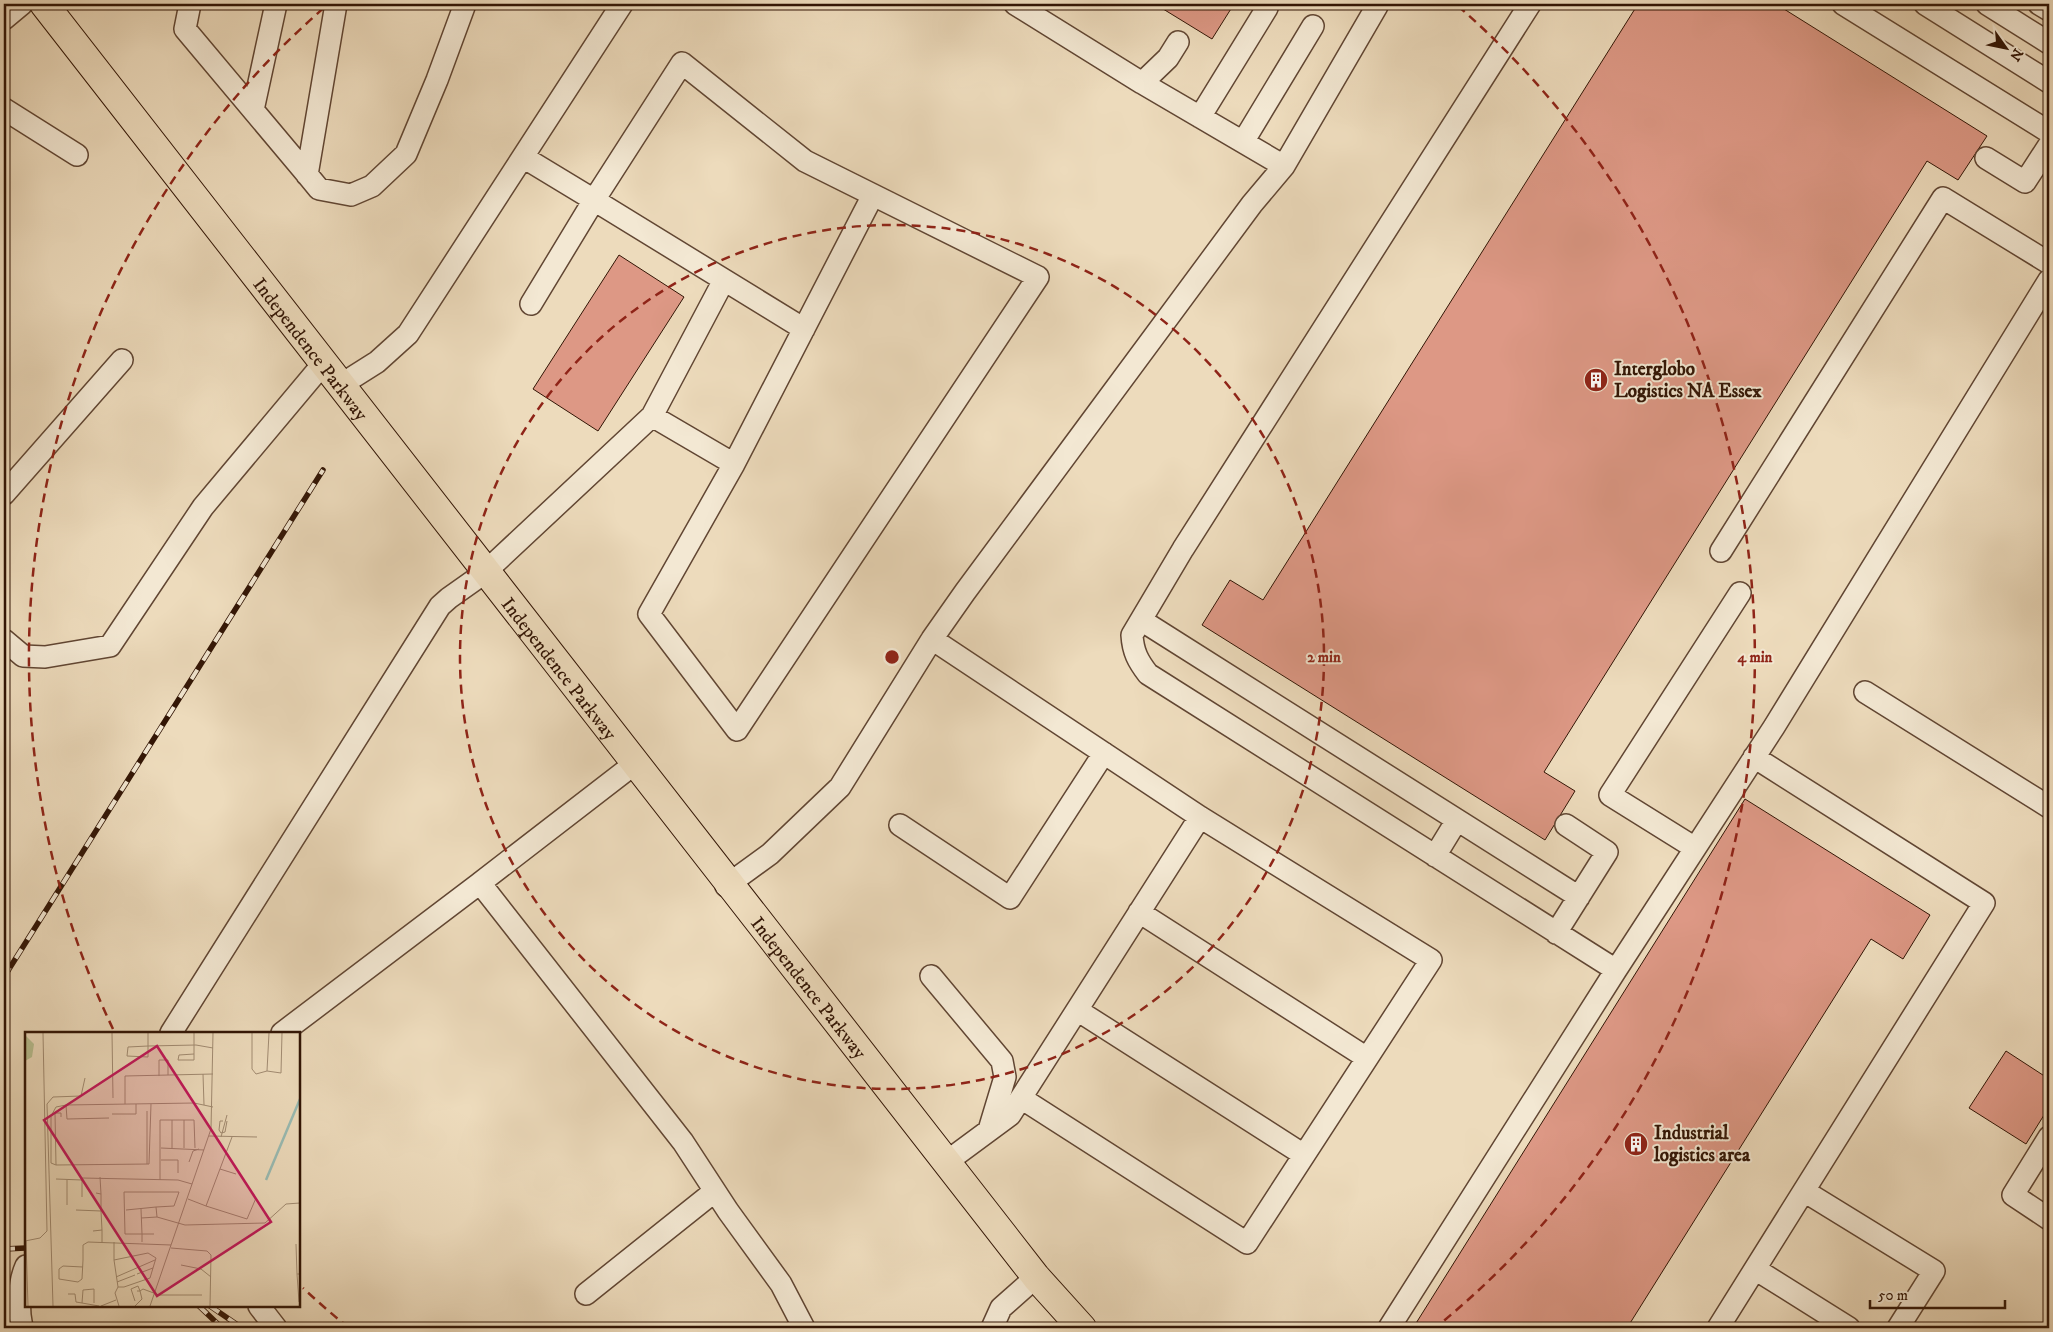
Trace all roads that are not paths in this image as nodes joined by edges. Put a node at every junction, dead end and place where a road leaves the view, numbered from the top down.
1 (22, 4) edge
2 (44, 4) edge
3 (190, 4) edge
4 (276, 4) edge
5 (336, 4) edge
6 (465, 4) edge
7 (622, 4) edge
8 (1015, 4) edge
9 (1373, 4) edge
10 (1530, 4) edge
11 (1843, 4) edge
12 (1925, 4) edge
13 (1987, 4) edge
14 (2039, 4) edge
15 (1267, 8) dead end
16 (2049, 10) edge
17 (4, 19) edge
18 (1313, 26) dead end
19 (1178, 42) dead end
20 (2049, 43) edge
21 (2049, 82) edge
22 (1142, 83) junction
23 (4, 109) edge
24 (253, 110) junction
25 (1200, 117) junction
26 (2049, 132) edge
27 (1243, 142) junction
28 (2049, 145) edge
29 (78, 155) dead end
30 (523, 157) junction
31 (1986, 158) dead end
32 (1284, 166) junction
33 (307, 175) junction
34 (873, 195) junction
35 (594, 200) junction
36 (2049, 263) edge
37 (724, 280) junction
38 (2049, 280) edge
39 (531, 304) dead end
40 (804, 329) junction
41 (122, 360) dead end
42 (322, 365) junction
43 (339, 386) junction
44 (652, 416) junction
45 (734, 464) junction
46 (4, 494) edge
47 (1721, 551) dead end
48 (483, 574) junction
49 (1740, 593) dead end
50 (1141, 620) junction
51 (932, 639) junction
52 (4, 640) edge
53 (1865, 692) dead end
54 (1104, 753) junction
55 (1754, 757) junction
56 (633, 765) junction
57 (2049, 807) edge
58 (1200, 816) junction
59 (1457, 820) junction
60 (900, 825) dead end
61 (1566, 825) dead end
62 (1695, 848) junction
63 (1435, 856) junction
64 (480, 884) junction
65 (726, 886) junction
66 (1578, 897) junction
67 (1139, 912) junction
68 (1556, 933) junction
69 (1616, 970) junction
70 (931, 976) dead end
71 (1077, 1010) junction
72 (172, 1032) edge
73 (283, 1032) edge
74 (1367, 1058) junction
75 (1021, 1098) junction
76 (989, 1130) junction
77 (2049, 1137) edge
78 (1304, 1154) junction
79 (945, 1163) junction
80 (715, 1191) junction
81 (1804, 1191) junction
82 (2049, 1219) edge
83 (1755, 1269) junction
84 (25, 1271) edge
85 (1036, 1278) junction
86 (586, 1294) dead end
87 (260, 1307) edge
88 (22, 1328) edge
89 (276, 1328) edge
90 (804, 1328) edge
91 (992, 1328) edge
92 (1082, 1328) edge
93 (1389, 1328) edge
94 (1718, 1328) edge
95 (1850, 1328) edge
96 (1898, 1328) edge

1 - 17 lane
2 - 42 main road, Independence Parkway
3 - 24 lane
4 - 24 lane
5 - 33 lane
6 - 33 lane
7 - 30 lane
8 - 22 lane
9 - 32 lane
10 - 50 lane
11 - 26 lane
12 - 21 lane
13 - 20 lane
14 - 16 lane
15 - 25 lane
18 - 27 lane
19 - 22 lane
22 - 25 lane
23 - 29 lane
24 - 33 lane
25 - 27 lane
27 - 32 lane
28 - 31 lane
30 - 35 lane
30 - 43 lane
32 - 51 lane
34 - 35 lane
34 - 40 lane
34 - 45 lane
35 - 37 lane
35 - 39 lane
36 - 47 lane
37 - 40 lane
37 - 44 lane
38 - 55 lane
40 - 45 lane
41 - 46 lane
42 - 43 main road, Independence Parkway
42 - 52 lane
43 - 48 main road, Independence Parkway
44 - 45 lane
44 - 48 lane
48 - 56 main road, Independence Parkway
48 - 72 lane
49 - 62 lane
50 - 59 lane
50 - 63 lane
51 - 54 lane
51 - 65 lane
53 - 57 lane
54 - 58 lane
54 - 60 lane
55 - 62 lane
55 - 81 lane
56 - 64 lane
56 - 65 main road, Independence Parkway
58 - 67 lane
58 - 74 lane
59 - 63 lane
59 - 66 lane
61 - 66 lane
62 - 69 lane
63 - 68 lane
64 - 73 lane
64 - 80 lane
65 - 79 main road, Independence Parkway
66 - 68 lane
67 - 71 lane
67 - 74 lane
68 - 69 lane
69 - 93 lane
70 - 76 lane
71 - 75 lane
71 - 78 lane
74 - 78 lane
75 - 76 lane
75 - 78 lane
76 - 79 lane
77 - 82 lane
79 - 85 main road, Independence Parkway
80 - 86 lane
80 - 90 lane
81 - 83 lane
81 - 96 lane
83 - 94 lane
83 - 95 lane
84 - 88 lane
85 - 91 lane
85 - 92 main road, Independence Parkway
87 - 89 lane

